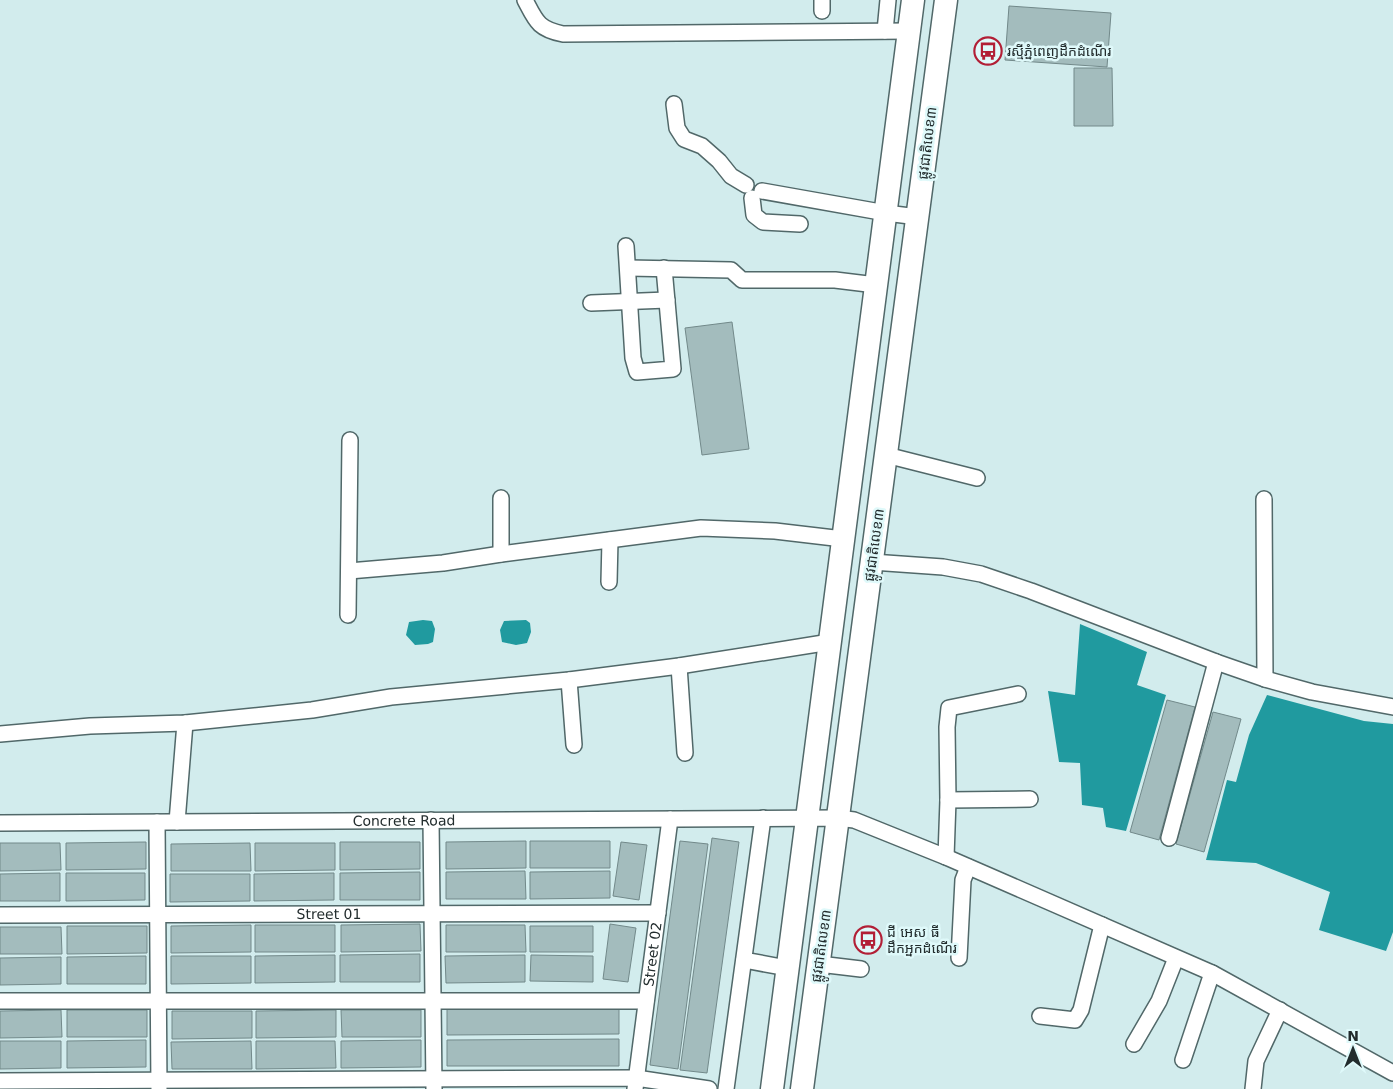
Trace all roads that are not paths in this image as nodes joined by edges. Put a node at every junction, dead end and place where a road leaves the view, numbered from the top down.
1 (525, 0) edge
2 (946, 0) edge
3 (888, 4) edge
4 (911, 14) edge
5 (885, 31) junction
6 (674, 104) dead end
7 (753, 191) junction
8 (886, 213) junction
9 (918, 217) junction
10 (800, 224) dead end
11 (626, 246) dead end
12 (628, 268) junction
13 (664, 268) junction
14 (876, 285) junction
15 (667, 300) junction
16 (630, 301) junction
17 (591, 303) dead end
18 (350, 440) dead end
19 (886, 455) junction
20 (977, 478) dead end
21 (501, 498) dead end
22 (1264, 499) dead end
23 (843, 539) junction
24 (610, 540) junction
25 (501, 554) junction
26 (872, 562) junction
27 (349, 571) junction
28 (609, 582) dead end
29 (348, 615) dead end
30 (830, 642) junction
31 (1216, 662) junction
32 (679, 666) junction
33 (1265, 679) junction
34 (569, 680) junction
35 (1018, 694) dead end
36 (1393, 707) edge
37 (185, 723) junction
38 (0, 734) edge
39 (574, 745) dead end
40 (685, 753) dead end
41 (1030, 799) dead end
42 (948, 800) junction
43 (763, 818) junction
44 (807, 818) junction
45 (838, 818) junction
46 (670, 819) junction
47 (431, 820) junction
48 (157, 822) junction
49 (177, 822) junction
50 (0, 823) edge
51 (1169, 838) dead end
52 (946, 857) junction
53 (968, 868) junction
54 (658, 913) junction
55 (158, 914) junction
56 (432, 914) junction
57 (0, 915) edge
58 (1102, 925) junction
59 (959, 958) dead end
60 (1176, 958) junction
61 (744, 960) junction
62 (819, 964) junction
63 (788, 968) junction
64 (861, 969) dead end
65 (1212, 973) junction
66 (0, 1001) edge
67 (159, 1001) junction
68 (433, 1001) junction
69 (646, 1001) junction
70 (1280, 1010) junction
71 (1040, 1016) dead end
72 (1134, 1044) dead end
73 (1183, 1060) dead end
74 (1393, 1073) edge
75 (0, 1081) edge
76 (636, 1083) edge
77 (328, 1084) edge
78 (434, 1084) edge
79 (160, 1085) edge
80 (709, 1089) edge
81 (726, 1089) edge
82 (772, 1089) edge
83 (802, 1089) edge
84 (1253, 1089) edge

1 - 5 street
2 - 9 highway, ផ្លូវជាតិលេខ៣
3 - 4 street
3 - 5 street
4 - 5 street
4 - 8 highway
6 - 7 street
7 - 8 street
7 - 10 street
8 - 9 street
8 - 14 highway
9 - 19 highway, ផ្លូវជាតិលេខ៣
11 - 12 street
12 - 13 street
12 - 16 street
13 - 14 street
13 - 15 street
14 - 23 highway
15 - 16 street
15 - 16 street
16 - 17 street
18 - 27 street
19 - 20 street
19 - 26 highway, ផ្លូវជាតិលេខ៣
21 - 25 street
22 - 33 street
23 - 24 street
23 - 30 highway
24 - 25 street
24 - 28 street
25 - 27 street
26 - 31 street
26 - 45 highway, ផ្លូវជាតិលេខ៣
27 - 29 street
30 - 32 street
30 - 44 highway
31 - 33 street
31 - 51 street
32 - 34 street
32 - 40 street
33 - 36 street
34 - 37 street
34 - 39 street
35 - 42 street
37 - 38 street
37 - 49 street
41 - 42 street
42 - 52 street
43 - 44 street, Concrete Road
43 - 46 street, Concrete Road
43 - 61 street
44 - 45 street, Concrete Road
44 - 63 highway
45 - 52 street, Concrete Road
45 - 62 highway, ផ្លូវជាតិលេខ៣
46 - 47 street, Concrete Road
46 - 54 street, Street 02
47 - 49 street, Concrete Road
47 - 56 street
48 - 49 street, Concrete Road
48 - 50 street, Concrete Road
48 - 55 street
52 - 53 street, Concrete Road
53 - 58 street, Concrete Road
53 - 59 street
54 - 56 street, Street 01
54 - 69 street, Street 02
55 - 56 street, Street 01
55 - 57 street, Street 01
55 - 67 street
56 - 68 street
58 - 60 street, Concrete Road
58 - 71 street
60 - 65 street, Concrete Road
60 - 72 street
61 - 63 street
61 - 81 street
62 - 64 street
62 - 83 highway, ផ្លូវជាតិលេខ៣
63 - 82 highway
65 - 70 street, Concrete Road
65 - 73 street
66 - 67 street
67 - 68 street
67 - 79 street
68 - 69 street
68 - 78 street
69 - 76 street, Street 02
70 - 74 street, Concrete Road
70 - 84 street
75 - 79 street
76 - 78 street
76 - 80 street
77 - 78 street
77 - 79 street

